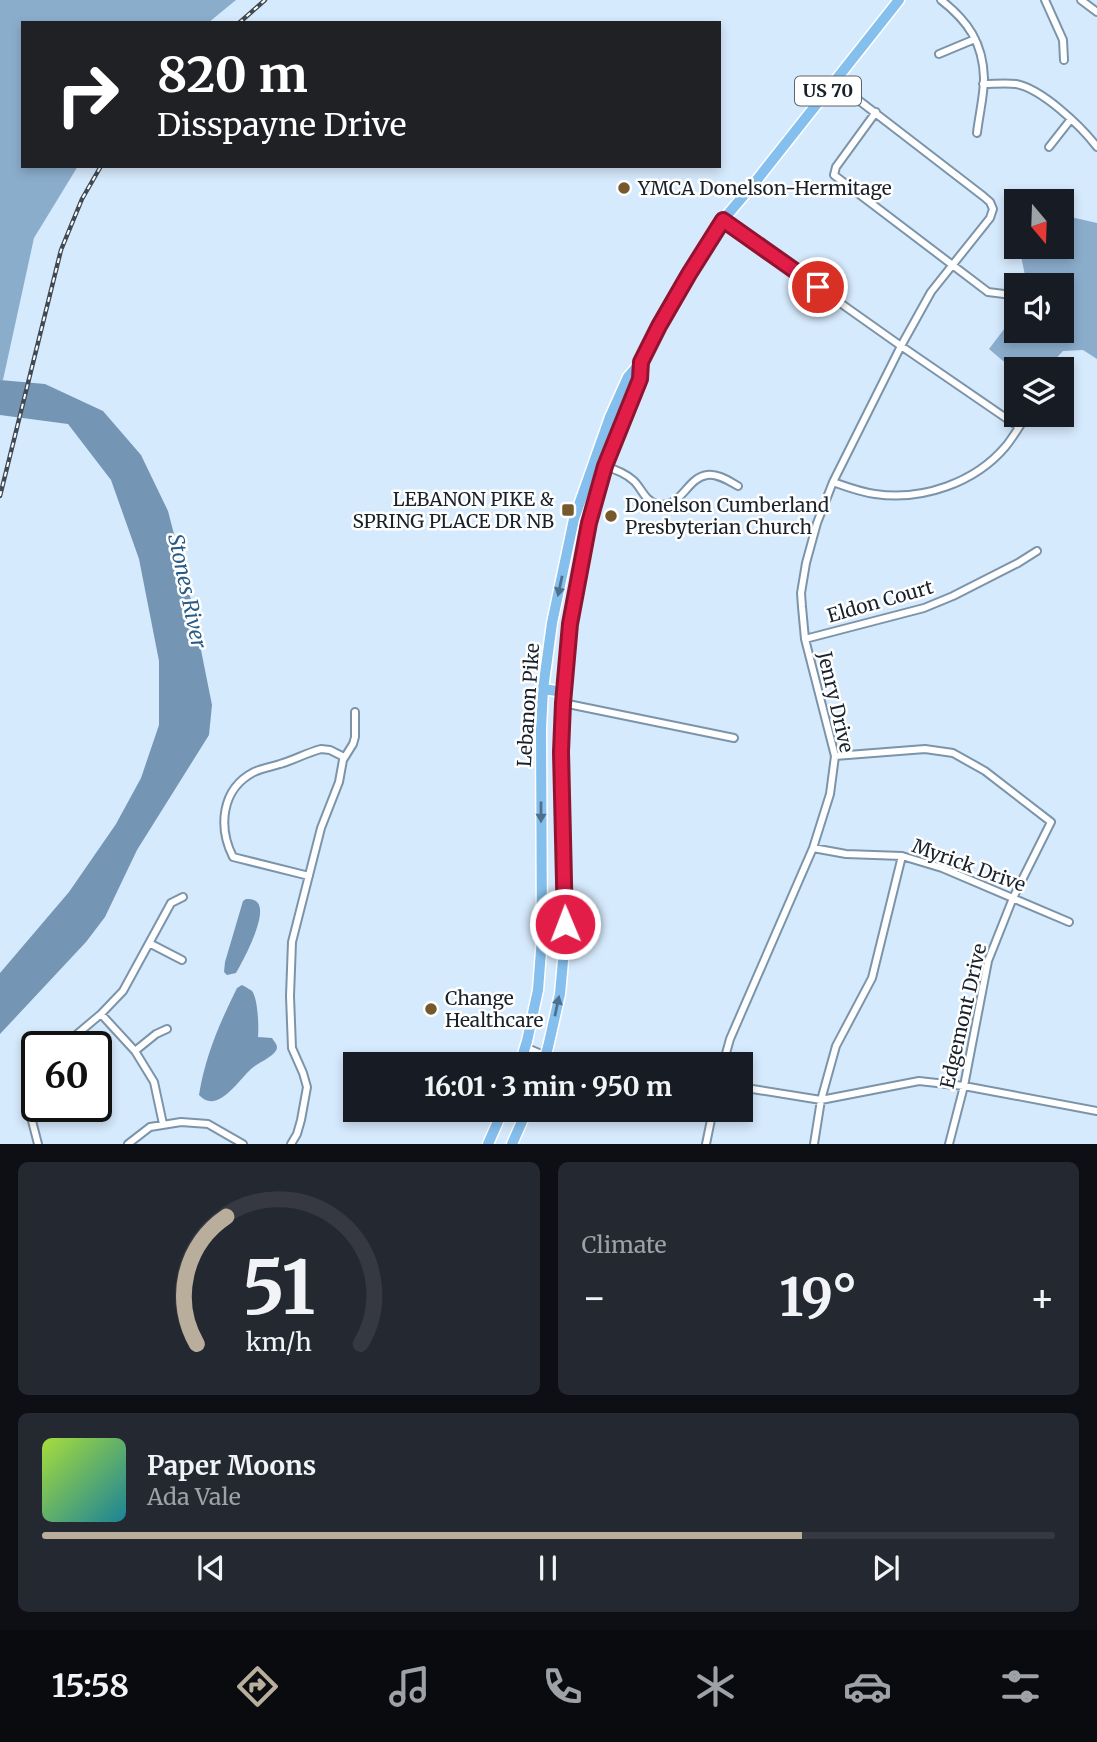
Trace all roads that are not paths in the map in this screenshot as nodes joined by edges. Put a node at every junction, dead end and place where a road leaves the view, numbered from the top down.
1 (899, 0) edge
2 (941, 0) edge
3 (1045, 0) edge
4 (1081, 0) edge
5 (1097, 12) edge
6 (975, 39) junction
7 (939, 54) dead end
8 (1064, 60) dead end
9 (835, 82) junction
10 (983, 84) junction
11 (876, 112) junction
12 (1071, 119) junction
13 (977, 133) dead end
14 (1097, 147) edge
15 (1049, 148) dead end
16 (723, 220) junction
17 (953, 265) junction
18 (1004, 294) dead end
19 (901, 346) junction
20 (641, 362) junction
21 (1004, 417) edge
22 (1019, 427) edge
23 (605, 466) junction
24 (833, 482) junction
25 (738, 486) dead end
26 (569, 542) junction
27 (585, 545) junction
28 (1037, 551) dead end
29 (805, 639) junction
30 (543, 689) junction
31 (563, 697) junction
32 (355, 712) dead end
33 (734, 737) dead end
34 (835, 756) junction
35 (344, 757) junction
36 (813, 848) junction
37 (902, 856) junction
38 (309, 876) junction
39 (183, 897) dead end
40 (1013, 898) junction
41 (1069, 922) dead end
42 (149, 943) junction
43 (182, 960) dead end
44 (101, 1014) junction
45 (167, 1029) dead end
46 (81, 1031) edge
47 (530, 1049) junction
48 (135, 1051) junction
49 (528, 1052) edge
50 (534, 1052) edge
51 (546, 1052) edge
52 (726, 1052) edge
53 (964, 1086) junction
54 (753, 1089) edge
55 (821, 1100) junction
56 (1097, 1111) edge
57 (32, 1122) edge
58 (498, 1122) edge
59 (522, 1122) edge
60 (710, 1122) edge
61 (163, 1124) junction
62 (38, 1143) edge
63 (128, 1143) edge
64 (243, 1143) edge
65 (292, 1143) edge
66 (488, 1143) edge
67 (512, 1143) edge
68 (706, 1143) edge
69 (814, 1143) edge
70 (949, 1143) edge

1 - 9 main road, Lebanon Pike / US 70
2 - 6 street
3 - 8 street
4 - 5 street
6 - 7 street
6 - 10 street
9 - 11 street
9 - 16 main road, Lebanon Pike / US 70
10 - 12 street
10 - 13 street
11 - 17 street, Jenry Drive
11 - 17 street
12 - 14 street
12 - 15 street
16 - 19 street
16 - 20 main road, Lebanon Pike / US 70
17 - 18 street
17 - 19 street, Jenry Drive
19 - 21 street
19 - 24 street, Jenry Drive
20 - 23 main road, Lebanon Pike / US 70
20 - 26 main road, Lebanon Pike / US 70
22 - 24 street
23 - 25 street
23 - 27 main road, Lebanon Pike / US 70
24 - 29 street, Jenry Drive
26 - 27 main road
26 -> 30 main road, Lebanon Pike / US 70
27 - 31 main road, Lebanon Pike / US 70
28 - 29 street, Eldon Court
29 - 34 street, Jenry Drive
30 - 31 main road
30 -> 47 main road, Lebanon Pike / US 70
31 - 33 street
51 -> 31 main road, Lebanon Pike / US 70
32 - 35 street
34 - 36 street, Jenry Drive
34 - 40 street, Edgemont Drive
35 - 38 street
35 - 38 street
36 - 37 street, Myrick Drive
36 - 52 street, Jenry Drive
37 - 40 street, Myrick Drive
37 - 55 street
38 - 65 street
39 - 42 street
40 - 41 street, Myrick Drive
40 - 53 street, Edgemont Drive
42 - 43 street
42 - 44 street
44 - 46 street
44 - 48 street
45 - 48 street
47 - 49 main road, Lebanon Pike / US 70
47 - 50 street
48 - 61 street
53 - 55 street
53 - 56 street
53 - 70 street, Edgemont Drive
54 - 55 street
55 - 69 street
57 - 62 street
58 - 66 main road
59 - 67 main road
60 - 68 street
61 - 63 street
61 - 64 street

